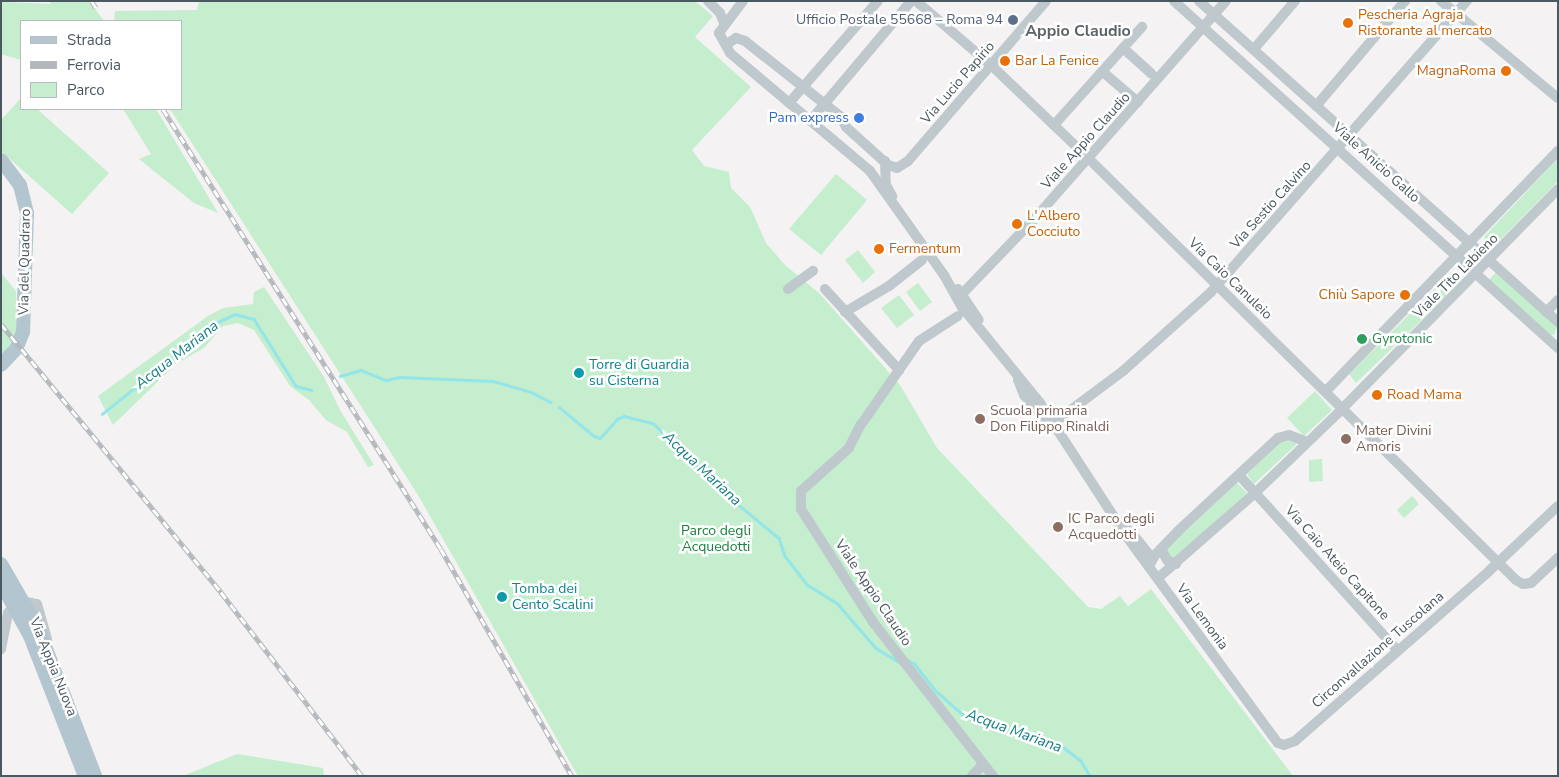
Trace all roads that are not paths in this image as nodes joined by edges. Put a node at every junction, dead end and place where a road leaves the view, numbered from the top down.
1 (708, 1) edge
2 (743, 1) edge
3 (878, 1) edge
4 (911, 1) edge
5 (916, 1) edge
6 (1046, 1) edge
7 (1174, 1) edge
8 (1199, 1) edge
9 (1226, 1) edge
10 (1295, 1) edge
11 (1441, 1) edge
12 (1466, 1) edge
13 (1404, 3) edge
14 (1456, 13) junction
15 (1215, 14) junction
16 (724, 23) junction
17 (1142, 27) dead end
18 (1204, 27) junction
19 (727, 44) junction
20 (1123, 48) junction
21 (1254, 49) junction
22 (992, 66) junction
23 (1103, 72) junction
24 (1151, 73) dead end
25 (803, 87) junction
26 (1558, 98) edge
27 (1138, 102) junction
28 (789, 103) junction
29 (825, 104) junction
30 (1316, 106) junction
31 (810, 121) junction
32 (1054, 125) junction
33 (1350, 136) junction
34 (1340, 149) junction
35 (1558, 151) edge
36 (1089, 159) junction
37 (1, 160) edge
38 (885, 161) junction
39 (870, 171) junction
40 (1558, 189) edge
41 (908, 224) junction
42 (1469, 244) junction
43 (1458, 257) junction
44 (922, 260) dead end
45 (1489, 262) junction
46 (813, 271) dead end
47 (1477, 274) junction
48 (944, 275) junction
49 (1217, 286) junction
50 (788, 290) dead end
51 (825, 290) dead end
52 (962, 294) junction
53 (1558, 300) edge
54 (962, 309) junction
55 (845, 312) junction
56 (1546, 312) junction
57 (1558, 322) edge
58 (1556, 342) edge
59 (1, 365) edge
60 (899, 370) junction
61 (1326, 391) junction
62 (1343, 408) junction
63 (1052, 424) junction
64 (1307, 442) junction
65 (1239, 475) junction
66 (1255, 493) junction
67 (1558, 506) edge
68 (1161, 549) junction
69 (1558, 558) edge
70 (1151, 562) junction
71 (1498, 563) junction
72 (1, 564) edge
73 (1176, 564) junction
74 (1158, 578) junction
75 (1, 583) edge
76 (18, 601) junction
77 (1, 649) edge
78 (1398, 652) junction
79 (1273, 737) joint
80 (983, 764) junction
81 (85, 776) edge
82 (96, 776) edge
83 (972, 776) edge
84 (993, 776) edge

1 - 16 street
2 - 16 street
3 - 25 street
4 - 29 street
5 - 22 street, Via Caio Canuleio
6 - 22 street, Via Lucio Papirio
7 - 18 street, Viale Anicio Gallo
8 - 15 street, Viale Anicio Gallo
9 - 15 street, Viale Appio Claudio
10 - 21 street
11 - 14 street
12 - 14 street, Via Sestio Calvino
13 - 30 street
14 - 26 street
14 - 33 street, Via Sestio Calvino
15 - 18 street, Viale Appio Claudio
15 - 21 street, Viale Anicio Gallo
16 - 19 street
17 - 20 street
18 - 27 street, Viale Appio Claudio
18 - 34 street, Viale Anicio Gallo
19 - 25 street
19 - 28 street, Via Lemonia
20 - 23 street
20 - 24 street
21 - 30 street, Viale Anicio Gallo
22 - 32 street, Via Caio Canuleio
22 - 38 street, Via Lucio Papirio
23 - 27 street
23 - 32 street
25 - 28 street
25 - 29 street
27 - 36 street, Viale Appio Claudio
28 - 31 street, Via Lemonia
29 - 31 street
29 - 38 street
30 - 33 street, Viale Anicio Gallo
31 - 39 street, Via Lemonia
32 - 36 street, Via Caio Canuleio
33 - 34 street, Via Sestio Calvino
33 - 42 street, Viale Anicio Gallo
34 - 43 street, Viale Anicio Gallo
34 - 49 street, Via Sestio Calvino
35 - 42 street, Viale Tito Labieno
36 - 49 street, Via Caio Canuleio
36 - 52 street, Viale Appio Claudio
37 - 59 main road, Via del Quadraro
38 - 39 street
38 - 41 street, Via Lemonia
39 - 41 street, Via Lemonia
40 - 45 street, Viale Tito Labieno
41 - 48 street, Via Lemonia
42 - 43 street, Viale Tito Labieno
42 - 45 street, Viale Anicio Gallo
43 - 47 street, Viale Anicio Gallo
43 - 61 street, Viale Tito Labieno
44 - 55 street
45 - 47 street, Viale Tito Labieno
45 - 56 street, Viale Anicio Gallo
46 - 50 street
47 - 58 street, Viale Anicio Gallo
47 - 62 street, Viale Tito Labieno
48 - 52 street, Via Lemonia
48 - 54 street, Via Lemonia
49 - 61 street, Via Caio Canuleio
49 - 63 street, Via Sestio Calvino
51 - 55 street
52 - 54 street, Via Lemonia
53 - 56 street
54 - 60 street, Viale Appio Claudio
54 - 63 street, Via Lemonia
55 - 60 street
56 - 57 street, Viale Anicio Gallo
60 - 80 street, Viale Appio Claudio
61 - 62 street, Via Caio Canuleio
62 - 64 street, Viale Tito Labieno
62 - 71 street, Via Caio Canuleio
63 - 70 street, Via Lemonia
64 - 65 street
64 - 66 street, Viale Tito Labieno
65 - 66 street
65 - 68 street
66 - 73 street, Viale Tito Labieno
66 - 78 street, Via Caio Ateio Capitone
67 - 71 street, Circonvallazione Tuscolana
68 - 70 street
68 - 73 street
69 - 71 street
70 - 74 street, Via Lemonia
71 - 78 street, Circonvallazione Tuscolana
72 - 76 main road, Via Appia Nuova
73 - 74 street, Viale Tito Labieno
74 - 79 street, Via Lemonia
75 - 76 main road, Via Appia Nuova
76 - 77 street
76 - 81 main road, Via Appia Nuova
76 - 82 main road, Via Appia Nuova
78 - 79 street, Circonvallazione Tuscolana
80 - 83 street
80 - 84 street, Viale Appio Claudio

